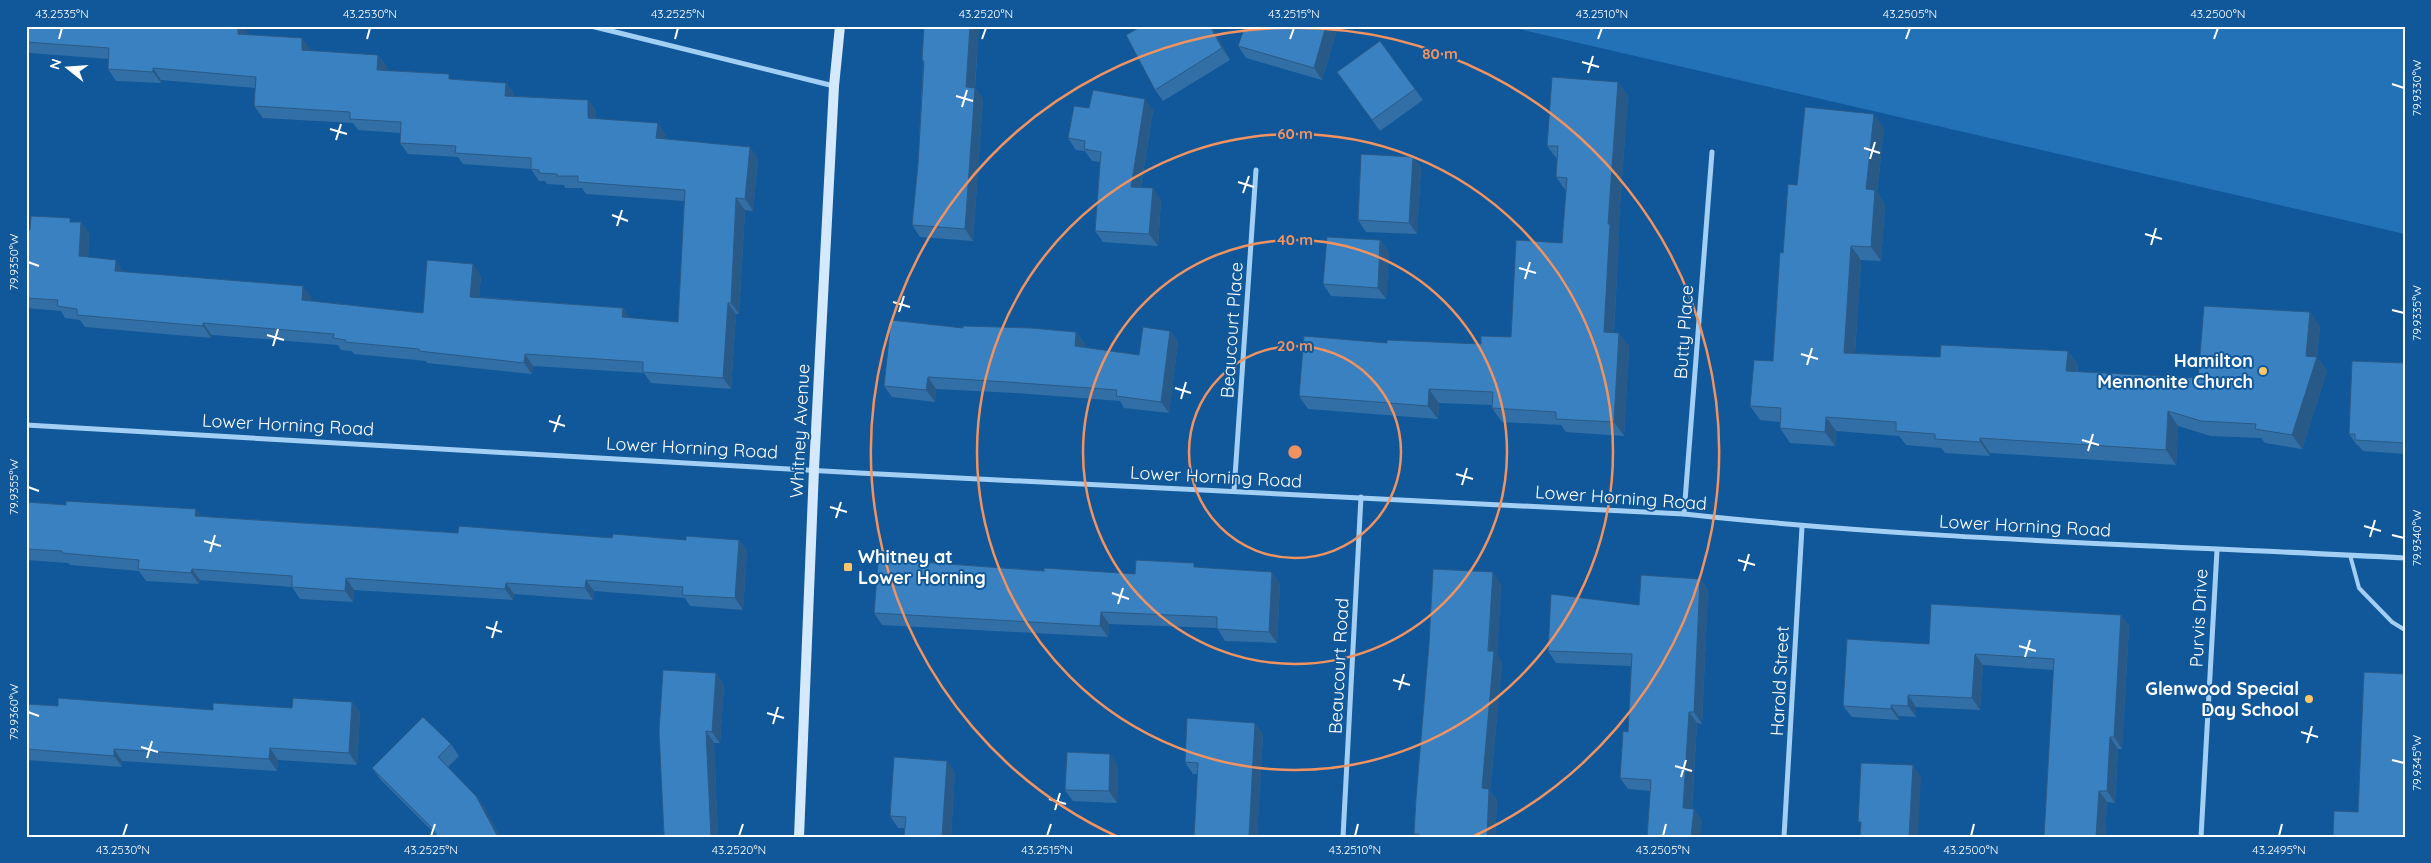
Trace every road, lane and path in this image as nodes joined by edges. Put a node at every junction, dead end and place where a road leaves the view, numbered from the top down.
1 (591, 26) edge
2 (840, 26) edge
3 (834, 86) junction
4 (1712, 152) dead end
5 (1256, 170) dead end
6 (26, 425) edge
7 (814, 469) junction
8 (1234, 491) junction
9 (1361, 497) junction
10 (1684, 514) junction
11 (1802, 527) junction
12 (2217, 550) junction
13 (2350, 555) junction
14 (2405, 558) edge
15 (2405, 630) edge
16 (799, 837) edge
17 (1343, 837) edge
18 (1784, 837) edge
19 (2201, 837) edge

1 - 3 street
2 - 3 street, Whitney Avenue
3 - 7 street, Whitney Avenue
4 - 10 street, Butty Place
5 - 8 street, Beaucourt Place
6 - 7 street, Lower Horning Road
7 - 8 street, Lower Horning Road
7 - 16 street, Whitney Avenue
8 - 9 street, Lower Horning Road
9 - 10 street, Lower Horning Road
9 - 17 street, Beaucourt Road
10 - 11 street, Lower Horning Road
11 - 12 street, Lower Horning Road
11 - 18 street, Harold Street
12 - 13 street, Lower Horning Road
12 - 19 street, Purvis Drive
13 - 14 street, Lower Horning Road
13 - 15 lane

